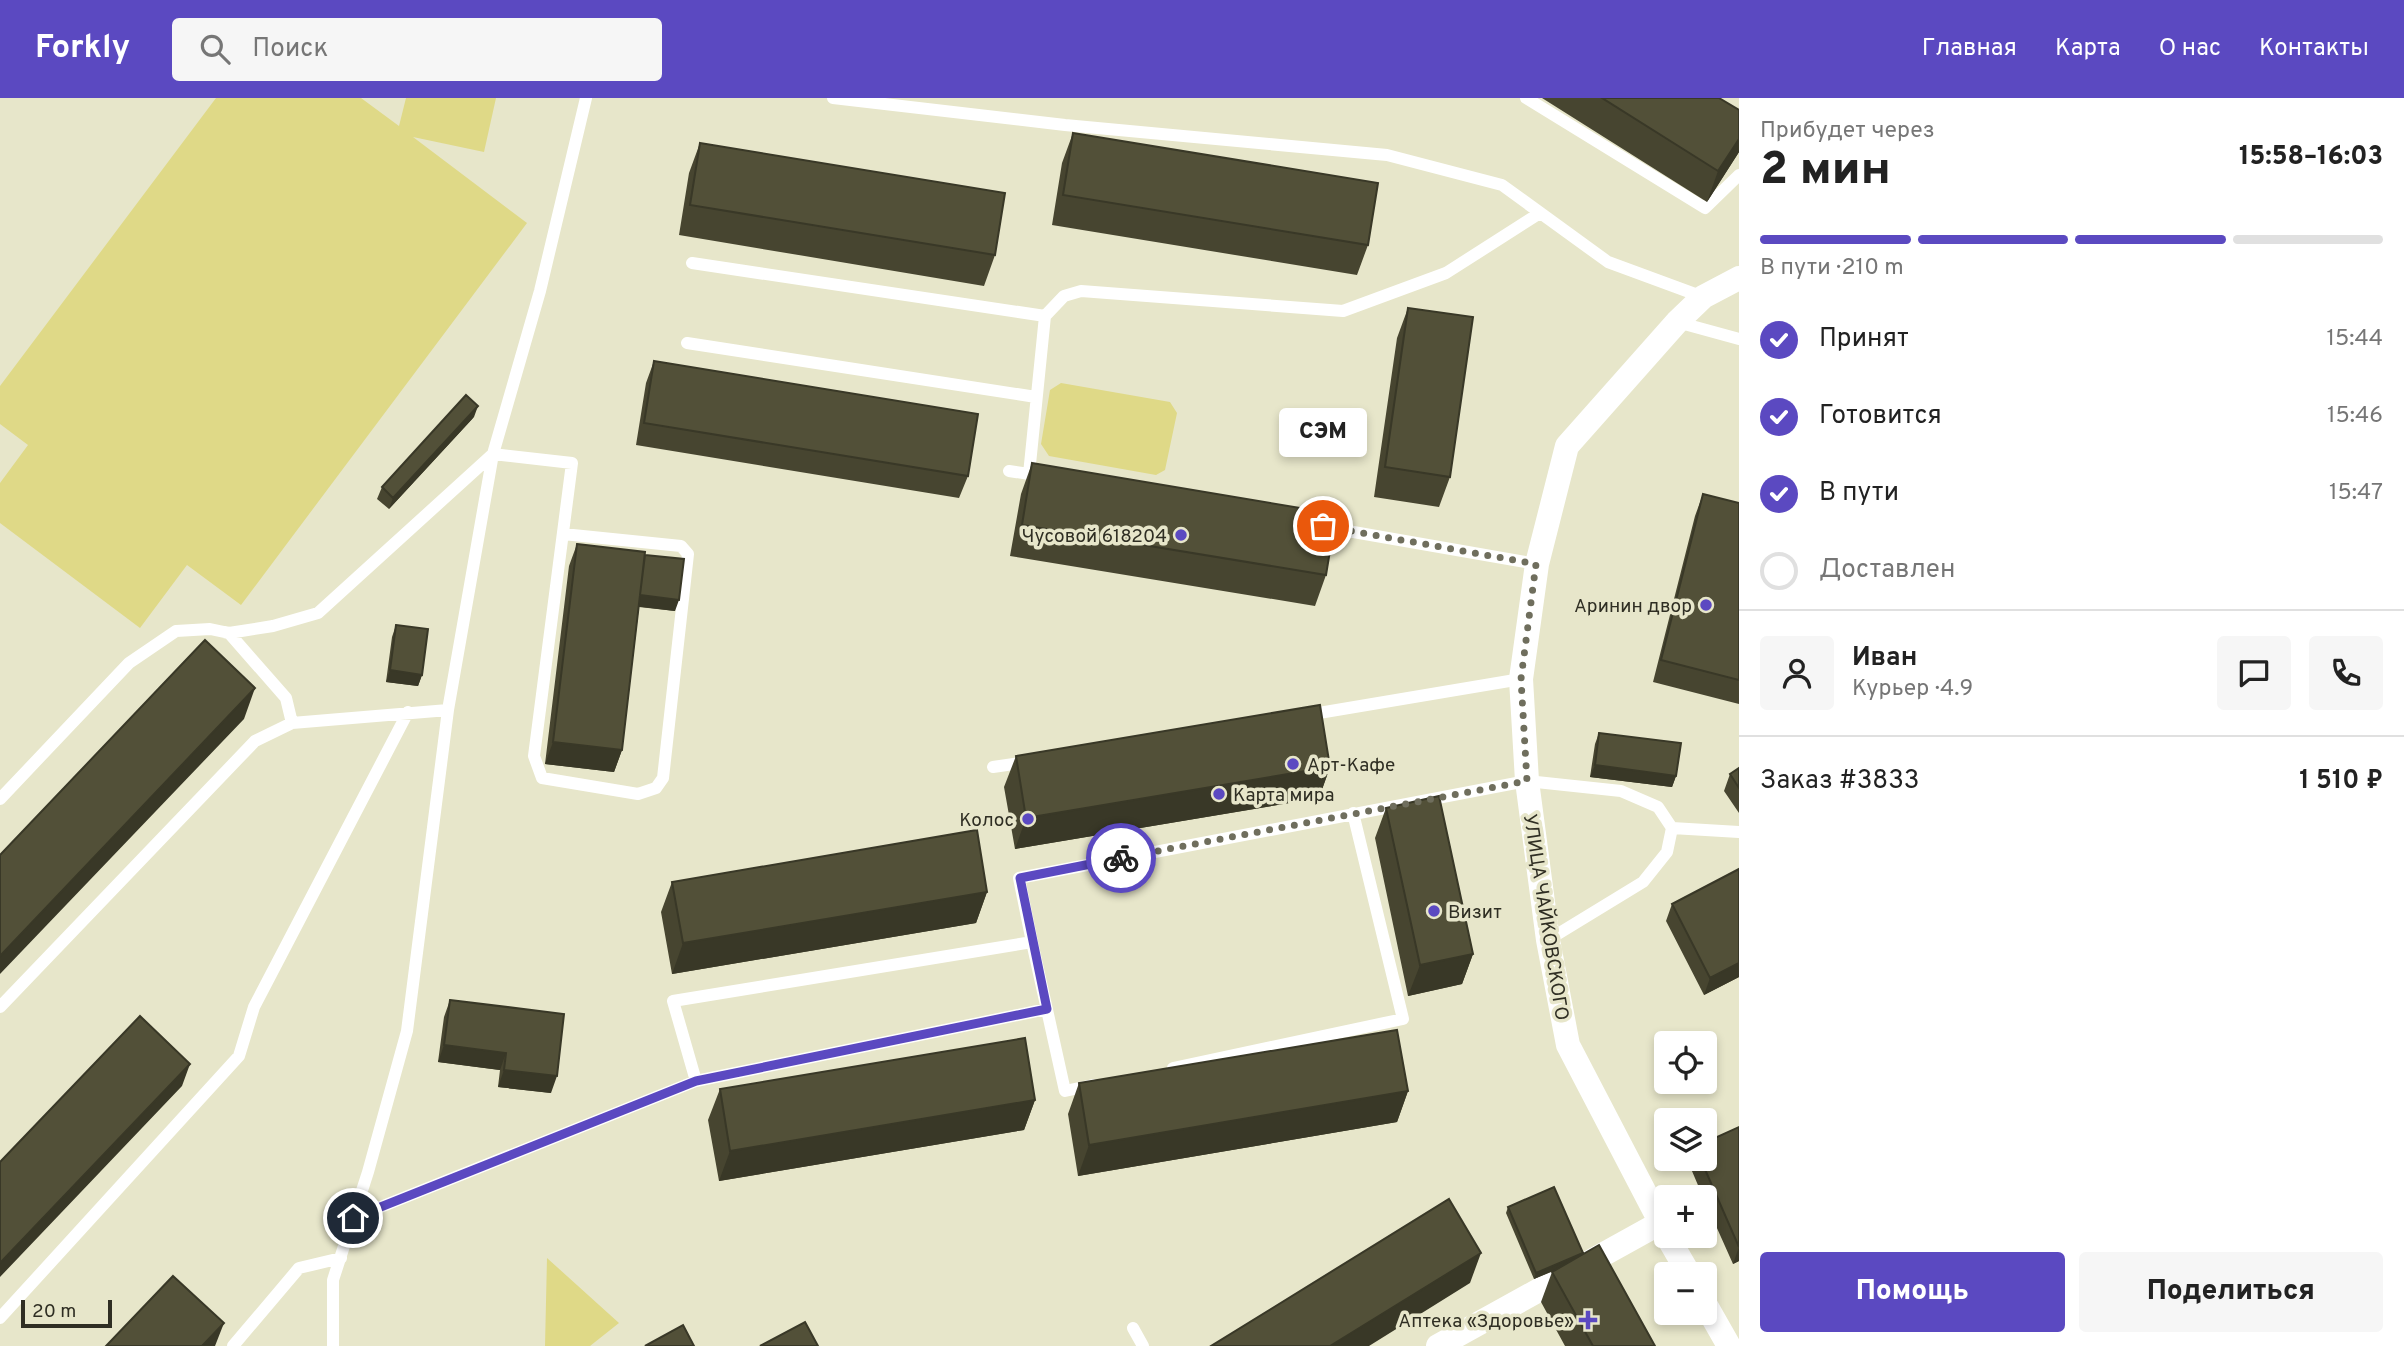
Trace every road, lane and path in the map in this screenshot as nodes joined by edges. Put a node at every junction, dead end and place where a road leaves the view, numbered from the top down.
1 (586, 98) edge
2 (833, 98) edge
3 (1526, 98) edge
4 (1739, 175) edge
5 (1540, 213) junction
6 (692, 263) dead end
7 (1739, 278) edge
8 (1703, 297) junction
9 (1045, 316) junction
10 (1677, 322) junction
11 (1739, 339) edge
12 (687, 343) dead end
13 (1036, 397) junction
14 (494, 454) junction
15 (1009, 471) dead end
16 (1029, 474) junction
17 (1056, 479) edge
18 (1303, 523) edge
19 (563, 534) junction
20 (1536, 564) junction
21 (229, 633) junction
22 (1521, 679) junction
23 (448, 710) junction
24 (408, 712) junction
25 (1287, 718) edge
26 (292, 723) junction
27 (1040, 760) edge
28 (993, 767) dead end
29 (1527, 781) junction
30 (0, 799) edge
31 (1353, 813) junction
32 (1672, 828) junction
33 (1739, 832) edge
34 (1548, 940) junction
35 (1032, 942) junction
36 (0, 1007) edge
37 (1047, 1009) junction
38 (1161, 1070) edge
39 (696, 1081) junction
40 (1107, 1082) edge
41 (1654, 1212) edge
42 (353, 1218) junction
43 (1654, 1236) edge
44 (341, 1258) junction
45 (0, 1318) edge
46 (1717, 1324) edge
47 (1133, 1328) dead end
48 (233, 1346) edge
49 (334, 1346) edge
50 (1143, 1346) edge
51 (1438, 1346) edge
52 (1730, 1346) edge

1 - 14 lane
2 - 5 lane
3 - 4 lane
5 - 8 lane
5 - 9 lane
6 - 9 lane
7 - 8 street, УЛИЦА ЧАЙКОВСКОГО
8 - 10 street, УЛИЦА ЧАЙКОВСКОГО
9 - 13 lane
10 - 11 lane
10 - 20 street, УЛИЦА ЧАЙКОВСКОГО
12 - 13 lane
13 - 16 lane
14 - 19 lane
14 - 21 lane
14 - 23 lane
15 - 16 lane
16 - 17 lane
18 - 20 lane
19 - 19 lane
20 - 22 street, УЛИЦА ЧАЙКОВСКОГО
21 - 26 lane
21 - 30 lane
22 - 25 lane
22 - 29 street, УЛИЦА ЧАЙКОВСКОГО
23 - 24 lane
23 - 42 lane
24 - 26 lane
24 - 45 lane
26 - 36 lane
27 - 28 lane
29 - 31 lane
29 - 32 lane
29 - 34 street, УЛИЦА ЧАЙКОВСКОГО
31 - 35 lane
31 - 38 lane
32 - 33 lane
32 - 34 lane
34 - 41 street, УЛИЦА ЧАЙКОВСКОГО
35 - 37 lane
35 - 39 lane
37 - 39 lane
37 - 40 lane
39 - 42 lane
42 - 44 lane
43 - 51 street
44 - 48 lane
44 - 49 lane
46 - 52 street
47 - 50 lane

